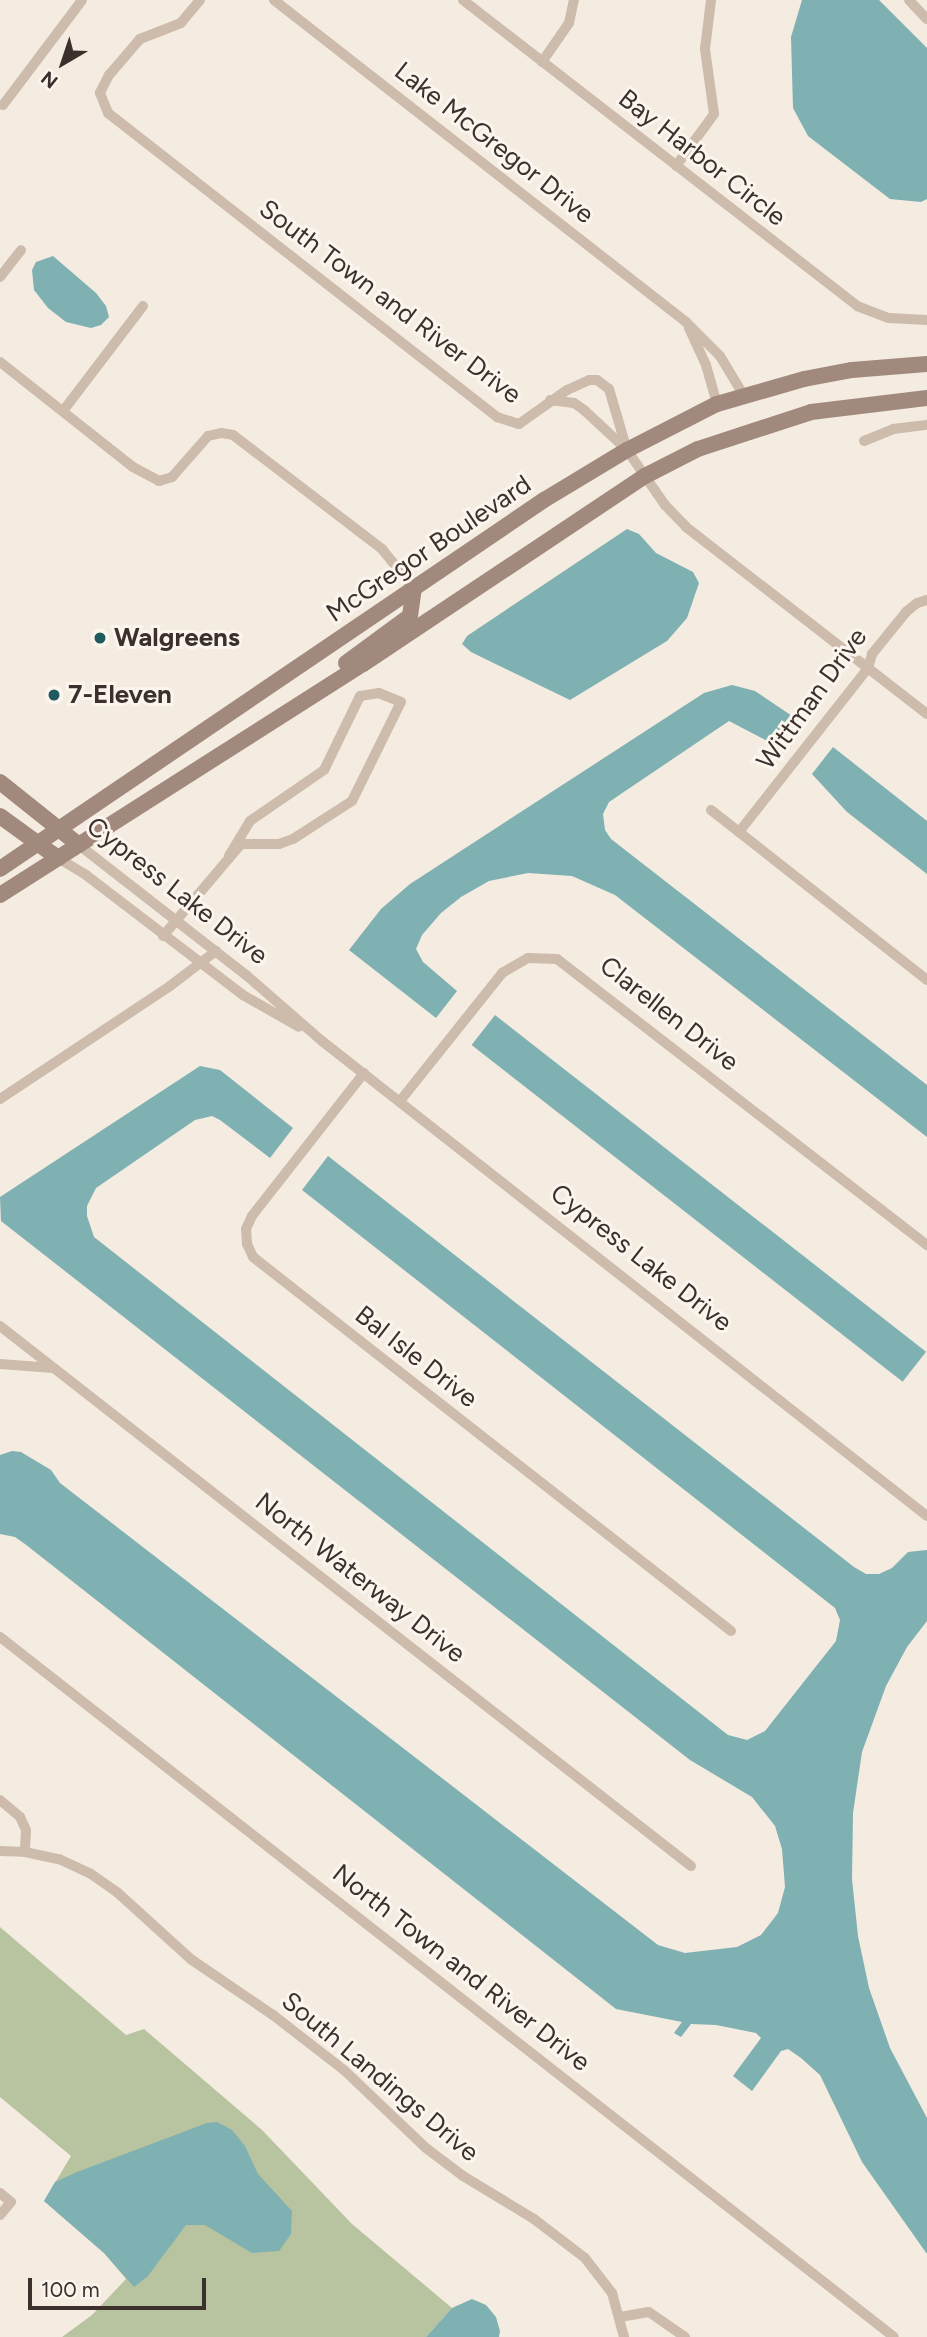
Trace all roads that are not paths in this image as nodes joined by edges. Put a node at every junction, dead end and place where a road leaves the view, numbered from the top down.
1 (82, 0) edge
2 (200, 0) edge
3 (274, 0) edge
4 (463, 0) edge
5 (574, 0) edge
6 (711, 0) edge
7 (909, 0) edge
8 (927, 19) edge
9 (542, 62) junction
10 (3, 105) dead end
11 (676, 166) junction
12 (21, 250) dead end
13 (0, 277) edge
14 (143, 306) dead end
15 (927, 320) edge
16 (686, 322) junction
17 (0, 362) edge
18 (927, 364) edge
19 (744, 396) junction
20 (927, 398) edge
21 (550, 400) junction
22 (717, 404) junction
23 (62, 411) junction
24 (927, 425) edge
25 (864, 441) dead end
26 (627, 450) junction
27 (645, 476) junction
28 (414, 589) junction
29 (927, 600) edge
30 (868, 668) junction
31 (309, 698) junction
32 (927, 714) edge
33 (0, 782) edge
34 (711, 810) dead end
35 (0, 816) edge
36 (57, 828) junction
37 (739, 832) junction
38 (37, 843) junction
39 (79, 845) junction
40 (229, 856) junction
41 (58, 858) junction
42 (0, 869) edge
43 (0, 895) edge
44 (176, 920) junction
45 (163, 936) junction
46 (216, 951) junction
47 (200, 964) junction
48 (927, 979) edge
49 (322, 1041) junction
50 (364, 1073) junction
51 (0, 1099) edge
52 (400, 1101) junction
53 (927, 1245) edge
54 (0, 1326) edge
55 (0, 1364) edge
56 (52, 1368) junction
57 (927, 1516) edge
58 (731, 1631) dead end
59 (0, 1636) edge
60 (0, 1800) edge
61 (0, 1851) edge
62 (25, 1852) junction
63 (691, 1866) dead end
64 (0, 2193) edge
65 (0, 2215) edge
66 (621, 2317) junction
67 (624, 2337) edge
68 (685, 2337) edge
69 (894, 2337) edge

1 - 10 street
2 - 21 street, South Town and River Drive
3 - 16 street, Lake McGregor Drive
4 - 9 street, Bay Harbor Circle
5 - 9 street
6 - 11 street
7 - 8 street
9 - 11 street, Bay Harbor Circle
11 - 15 street, Bay Harbor Circle
12 - 13 street
14 - 23 street
16 - 19 street, Lake McGregor Drive
16 - 22 street, Lake McGregor Drive
17 - 23 street
18 - 19 main road, McGregor Boulevard
19 - 22 main road, McGregor Boulevard
20 - 27 main road
21 - 26 street, South Town and River Drive
21 - 26 street
22 - 26 main road, McGregor Boulevard
23 - 28 street
24 - 25 street
26 - 27 street, South Town and River Drive
26 - 28 main road, McGregor Boulevard
27 - 30 street, South Town and River Drive
27 - 31 main road
28 - 31 main road
28 - 36 main road, McGregor Boulevard
29 - 30 street, Wittman Drive
30 - 32 street, South Town and River Drive
30 - 37 street, Wittman Drive
31 - 39 main road
33 - 36 main road, Cypress Lake Drive
34 - 37 street
35 - 38 main road, Cypress Lake Drive
36 - 38 main road, McGregor Boulevard
36 - 39 main road, Cypress Lake Drive
37 - 48 street
38 - 41 main road, Cypress Lake Drive
38 - 42 main road, McGregor Boulevard
39 - 41 main road
39 - 44 street, Cypress Lake Drive
40 - 40 street
40 - 44 street
41 - 43 main road
41 - 45 street, Cypress Lake Drive
44 - 45 street
44 - 46 street, Cypress Lake Drive
45 - 47 street, Cypress Lake Drive
46 - 47 street
46 - 49 street, Cypress Lake Drive
47 - 49 street, Cypress Lake Drive
47 - 51 street
49 - 50 street, Cypress Lake Drive
50 - 52 street, Cypress Lake Drive
50 - 58 street, Bal Isle Drive
52 - 53 street, Clarellen Drive
52 - 57 street, Cypress Lake Drive
54 - 56 street, North Waterway Drive
55 - 56 street
56 - 63 street, North Waterway Drive
59 - 69 street, North Town and River Drive
60 - 62 street
61 - 62 street, South Landings Drive
62 - 66 street, South Landings Drive
64 - 65 street
66 - 67 street, South Landings Drive
66 - 68 street

